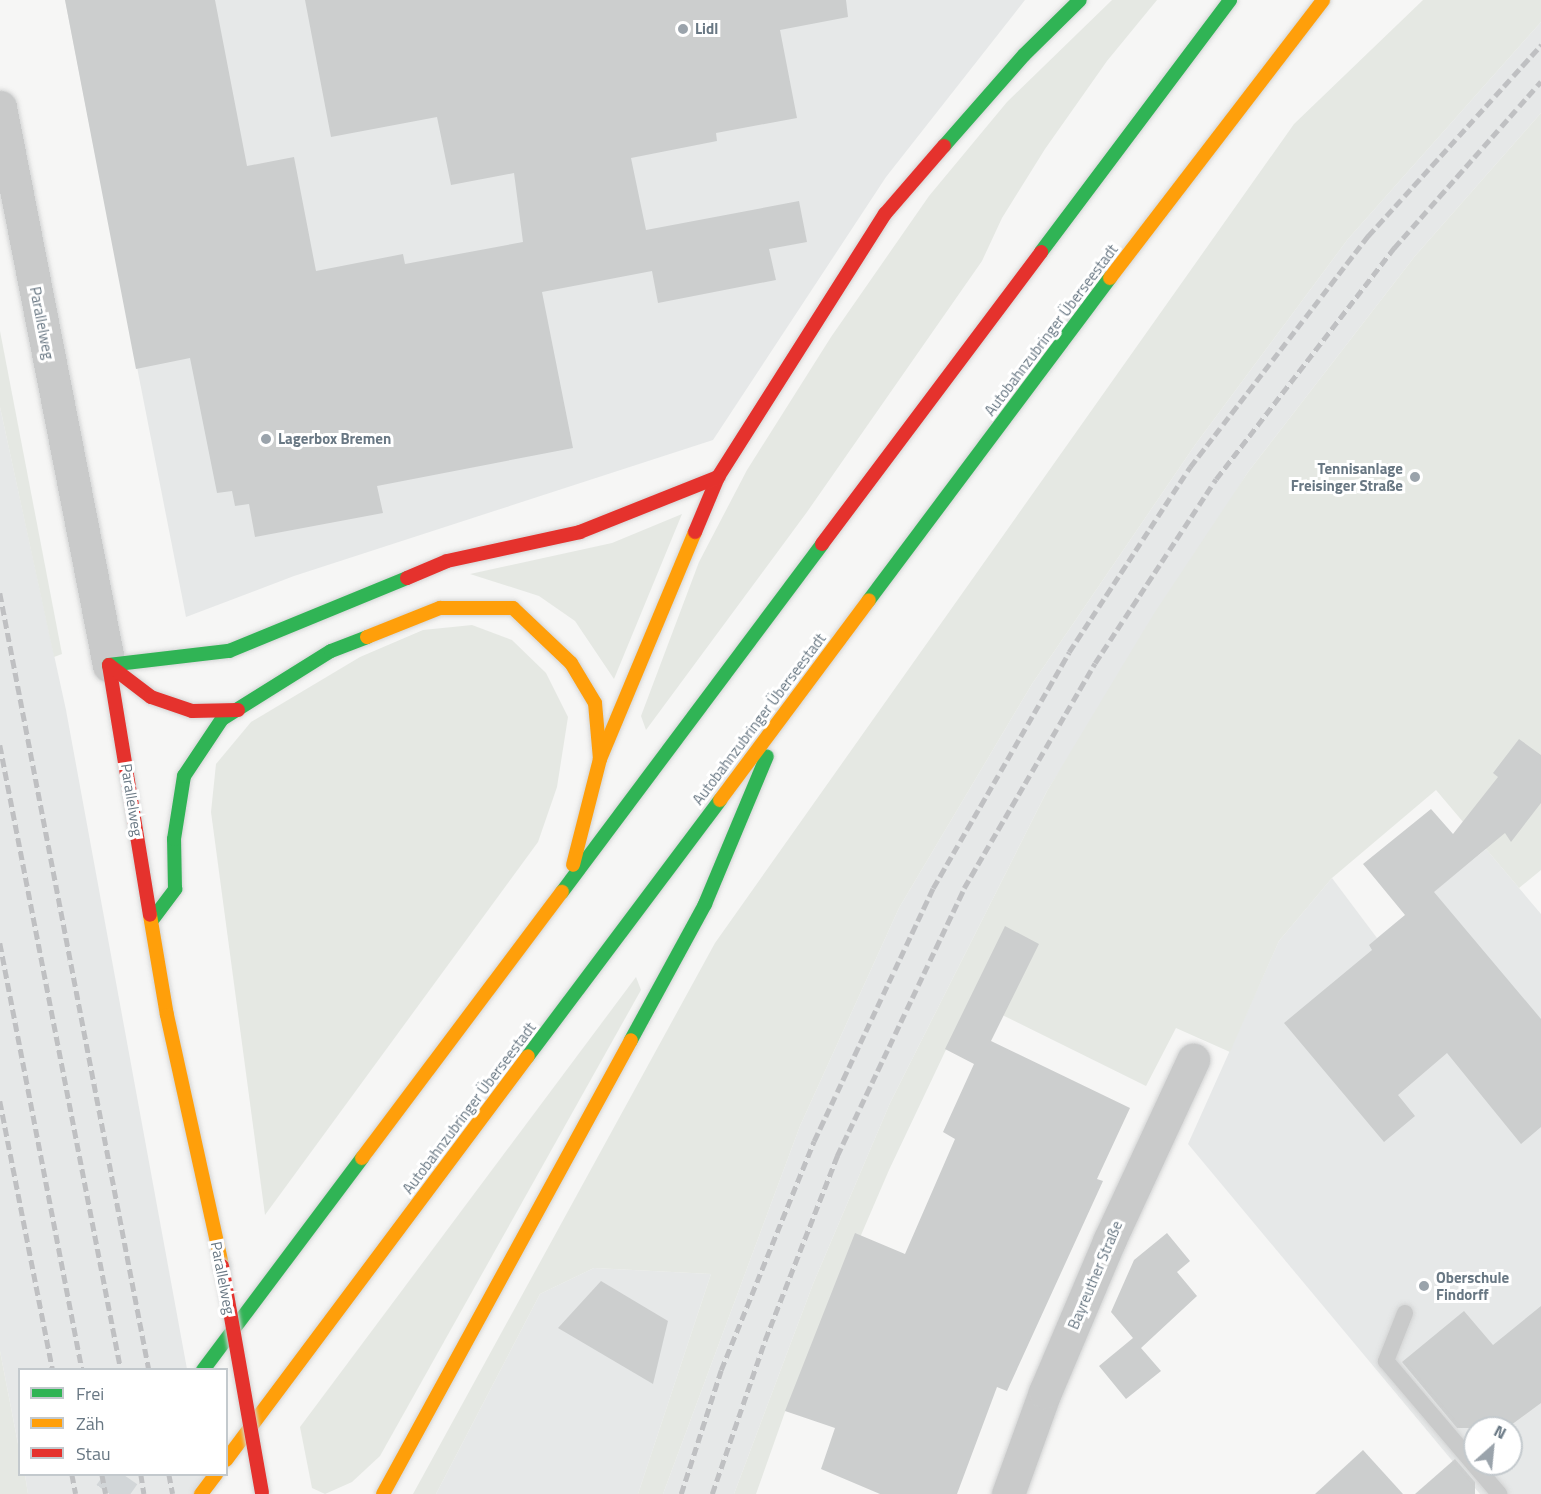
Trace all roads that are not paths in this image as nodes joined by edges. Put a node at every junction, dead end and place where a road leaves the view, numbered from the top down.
1 (1080, 0) edge
2 (1230, 0) edge
3 (1323, 0) edge
4 (1336, 0) edge
5 (1294, 36) junction
6 (0, 107) edge
7 (718, 477) junction
8 (110, 665) junction
9 (238, 710) junction
10 (786, 710) junction
11 (600, 759) junction
12 (570, 880) junction
13 (152, 920) junction
14 (1193, 1060) dead end
15 (1405, 1313) dead end
16 (204, 1368) edge
17 (228, 1457) edge
18 (214, 1476) edge
19 (393, 1476) junction
20 (263, 1493) edge
21 (201, 1494) edge
22 (371, 1494) edge
23 (383, 1494) edge
24 (1008, 1494) edge
25 (1499, 1494) edge

1 - 7 main road
2 - 12 main road
3 - 5 main road, Autobahnzubringer Überseestadt
4 - 5 main road
5 - 10 main road, Autobahnzubringer Überseestadt
6 - 8 street, Parallelweg
7 - 8 main road
7 - 11 main road
8 - 9 main road
8 - 13 main road, Parallelweg
9 - 11 main road
9 - 13 main road
10 - 17 main road, Autobahnzubringer Überseestadt
10 - 19 main road
11 - 12 main road
12 - 16 main road
13 - 20 main road, Parallelweg, bridge
14 - 24 street, Bayreuther Straße
15 - 25 lane
18 - 21 main road
19 - 22 main road
19 - 23 main road

